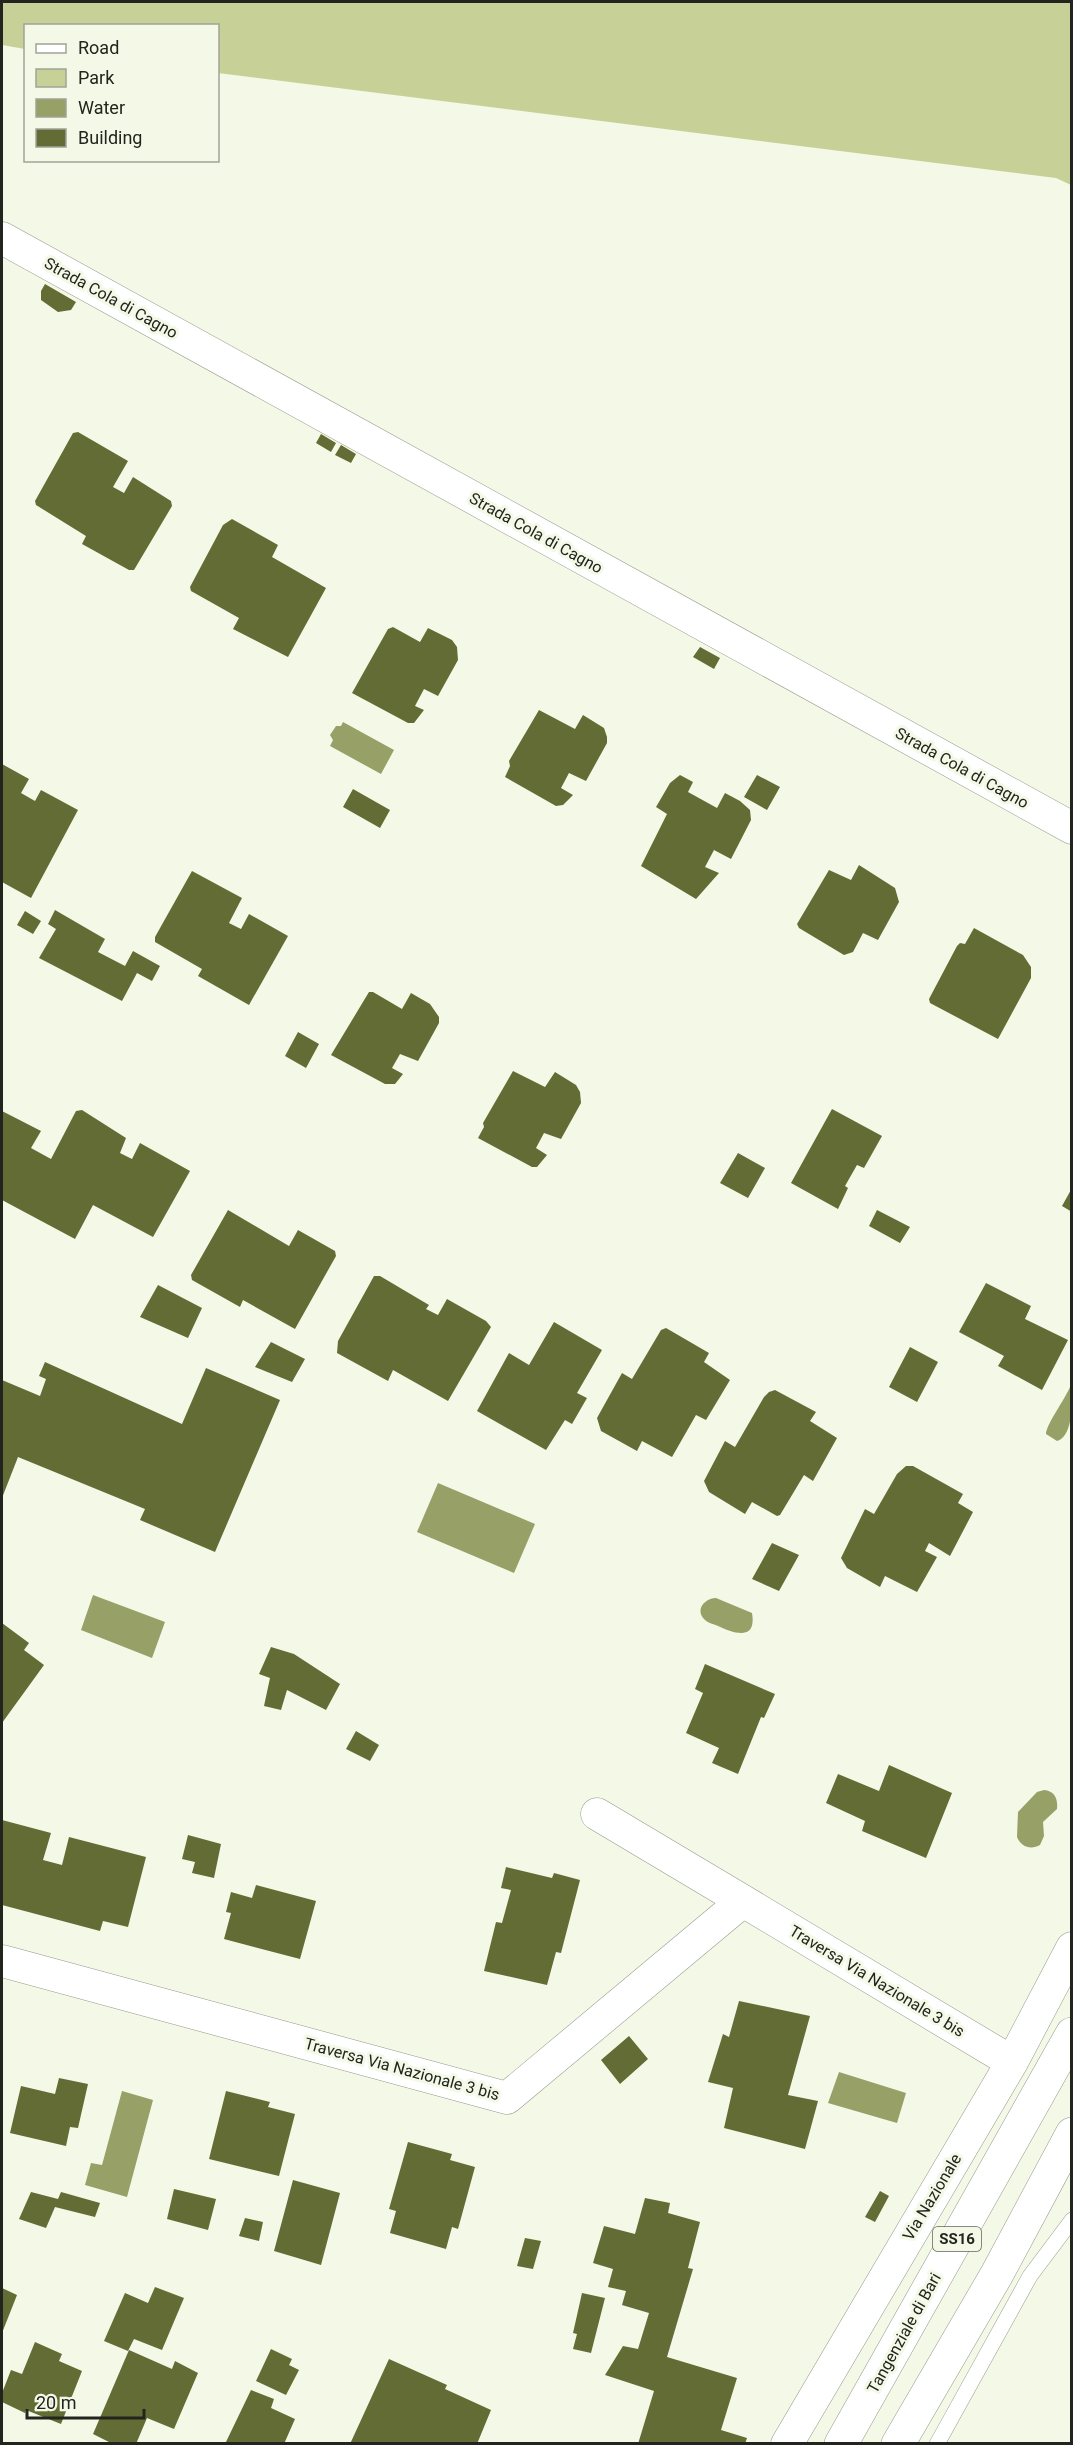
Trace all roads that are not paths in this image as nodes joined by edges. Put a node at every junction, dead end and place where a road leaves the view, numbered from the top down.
1 (2, 238) edge
2 (1071, 828) edge
3 (597, 1814) dead end
4 (743, 1901) junction
5 (1071, 1948) edge
6 (2, 1961) edge
7 (1071, 2034) edge
8 (1012, 2062) junction
9 (1071, 2134) edge
10 (1071, 2220) edge
11 (787, 2444) edge
12 (841, 2444) edge
13 (898, 2444) edge
14 (937, 2444) edge

1 - 2 street, Strada Cola di Cagno
3 - 4 street, Traversa Via Nazionale 3 bis
4 - 6 street, Traversa Via Nazionale 3 bis
4 - 8 street, Traversa Via Nazionale 3 bis
5 - 8 street, Via Nazionale
7 - 12 highway, Tangenziale di Bari / SS16
8 - 11 street, Via Nazionale
9 - 13 highway, SS16
10 - 14 lane

